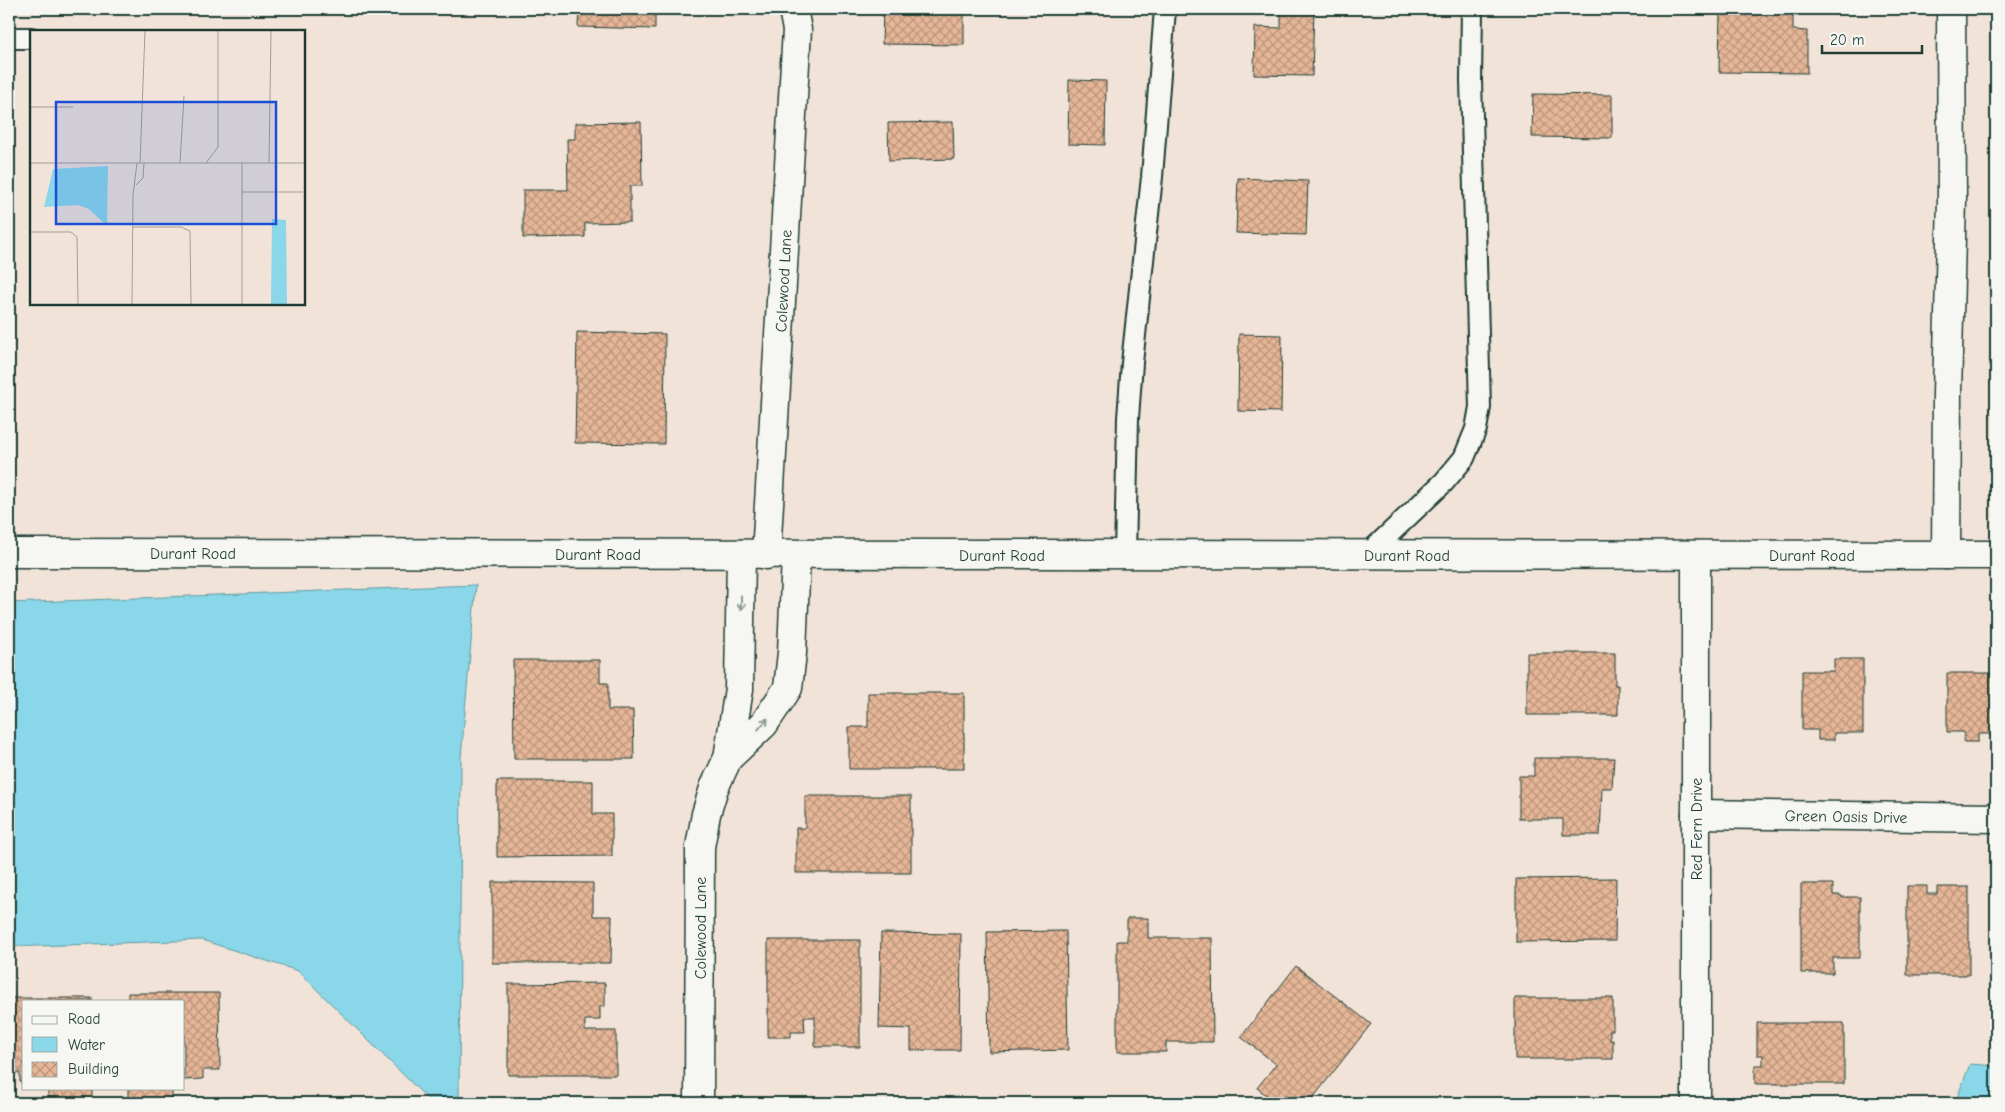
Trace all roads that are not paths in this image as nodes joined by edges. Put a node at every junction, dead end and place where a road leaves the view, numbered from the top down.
1 (793, 9) edge
2 (1165, 9) edge
3 (1472, 9) edge
4 (1951, 9) edge
5 (9, 38) edge
6 (30, 38) edge
7 (9, 553) edge
8 (754, 554) junction
9 (796, 555) junction
10 (1125, 555) junction
11 (1366, 555) junction
12 (1696, 555) junction
13 (1946, 555) junction
14 (1996, 555) edge
15 (728, 758) junction
16 (1696, 814) junction
17 (1996, 818) edge
18 (699, 1103) edge
19 (1696, 1103) edge

1 - 8 street, Colewood Lane
2 - 10 lane
3 - 11 lane
4 - 13 street
5 - 6 lane
7 - 8 street, Durant Road
8 - 9 street, Durant Road
8 -> 15 street, Colewood Lane
9 - 10 street, Durant Road
15 -> 9 street, Colewood Lane
10 - 11 street, Durant Road
11 - 12 street, Durant Road
12 - 13 street, Durant Road
12 - 16 street, Red Fern Drive
13 - 14 street, Durant Road
15 - 18 street, Colewood Lane
16 - 17 street, Green Oasis Drive
16 - 19 street, Red Fern Drive

